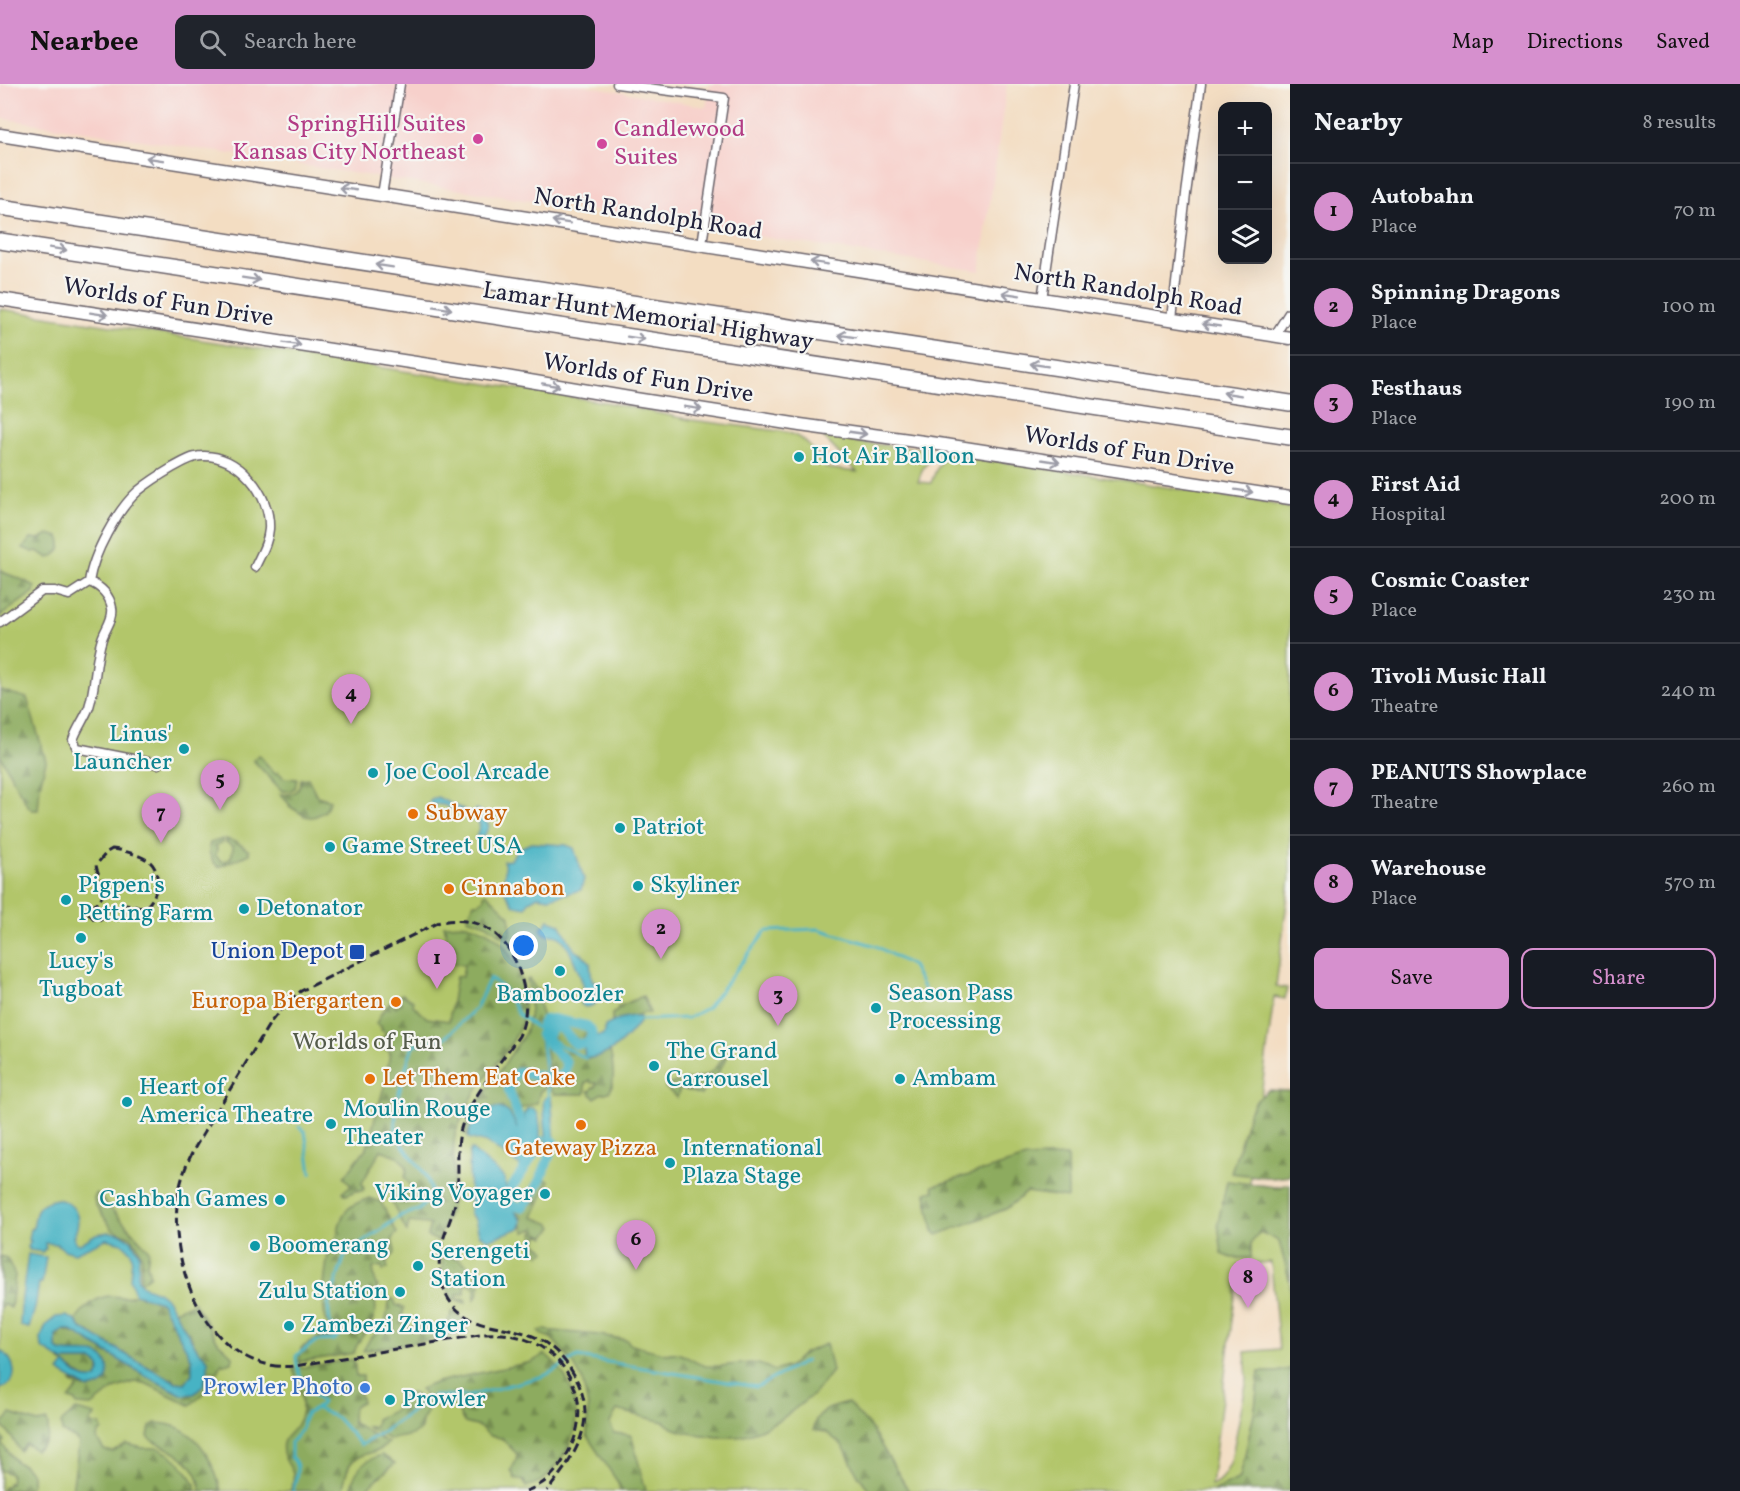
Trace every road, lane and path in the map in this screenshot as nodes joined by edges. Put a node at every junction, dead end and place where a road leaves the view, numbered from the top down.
1 (400, 84) edge
2 (617, 84) edge
3 (1074, 84) edge
4 (1201, 84) edge
5 (0, 135) edge
6 (382, 195) junction
7 (0, 207) edge
8 (0, 241) edge
9 (702, 244) junction
10 (0, 299) edge
11 (1042, 299) junction
12 (1290, 312) edge
13 (1172, 319) junction
14 (1275, 335) junction
15 (1290, 338) edge
16 (1290, 403) edge
17 (1290, 437) edge
18 (1290, 498) edge
19 (255, 567) dead end
20 (89, 582) junction
21 (0, 622) edge
22 (158, 764) dead end

1 - 6 street
2 - 9 street
3 - 11 street
4 - 13 street
6 -> 5 main road, North Randolph Road
9 -> 6 main road, North Randolph Road
16 -> 7 highway, Lamar Hunt Memorial Highway
8 -> 17 highway, Lamar Hunt Memorial Highway
11 -> 9 main road, North Randolph Road
10 -> 18 main road, Worlds of Fun Drive
11 - 13 main road, North Randolph Road
12 - 14 street
14 -> 13 main road, North Randolph Road
14 - 15 main road, North Randolph Road
19 - 20 street
20 - 21 street
20 - 22 street

